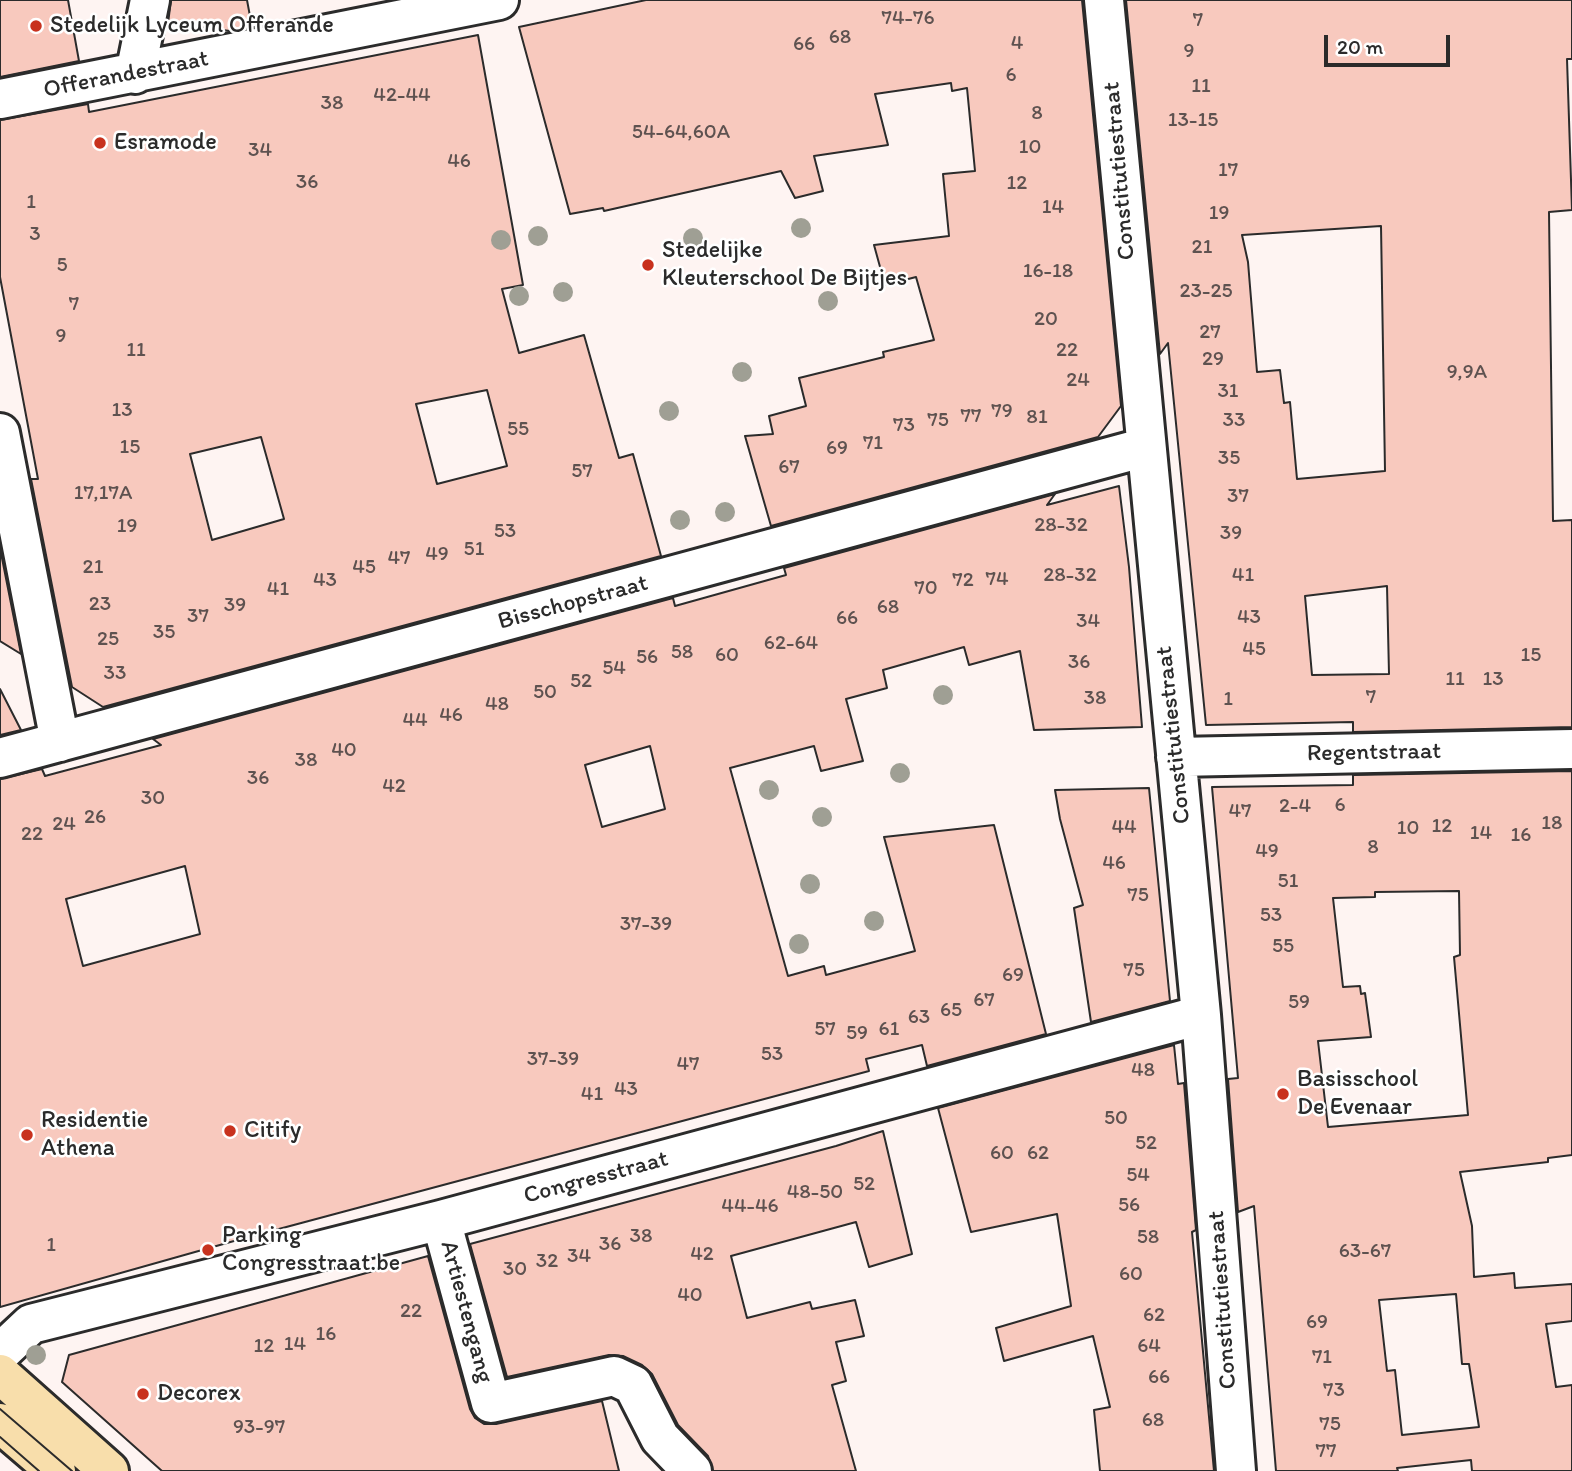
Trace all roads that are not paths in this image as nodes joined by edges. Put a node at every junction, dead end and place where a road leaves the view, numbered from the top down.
1 (150, 0) edge
2 (499, 0) edge
3 (1104, 0) edge
4 (135, 74) junction
5 (0, 99) edge
6 (0, 433) edge
7 (1146, 447) junction
8 (60, 742) junction
9 (1572, 749) edge
10 (1176, 757) junction
11 (0, 758) edge
12 (1200, 1015) junction
13 (442, 1220) junction
14 (0, 1353) edge
15 (0, 1374) edge
16 (0, 1423) edge
17 (56, 1471) edge
18 (109, 1471) edge
19 (692, 1471) edge
20 (1236, 1471) edge

1 - 4 street
2 - 4 street, Offerandestraat
3 - 7 street, Constitutiestraat
4 - 5 street, Offerandestraat
6 - 8 street
7 - 8 street, Bisschopstraat
7 - 10 street, Constitutiestraat
8 - 11 street, Bisschopstraat
9 - 10 street, Regentstraat
10 - 12 street, Constitutiestraat
12 - 13 street, Congresstraat
12 - 20 street, Constitutiestraat
13 - 14 street, Congresstraat
13 - 19 street, Artiestengang
15 - 18 main road
16 - 17 main road

